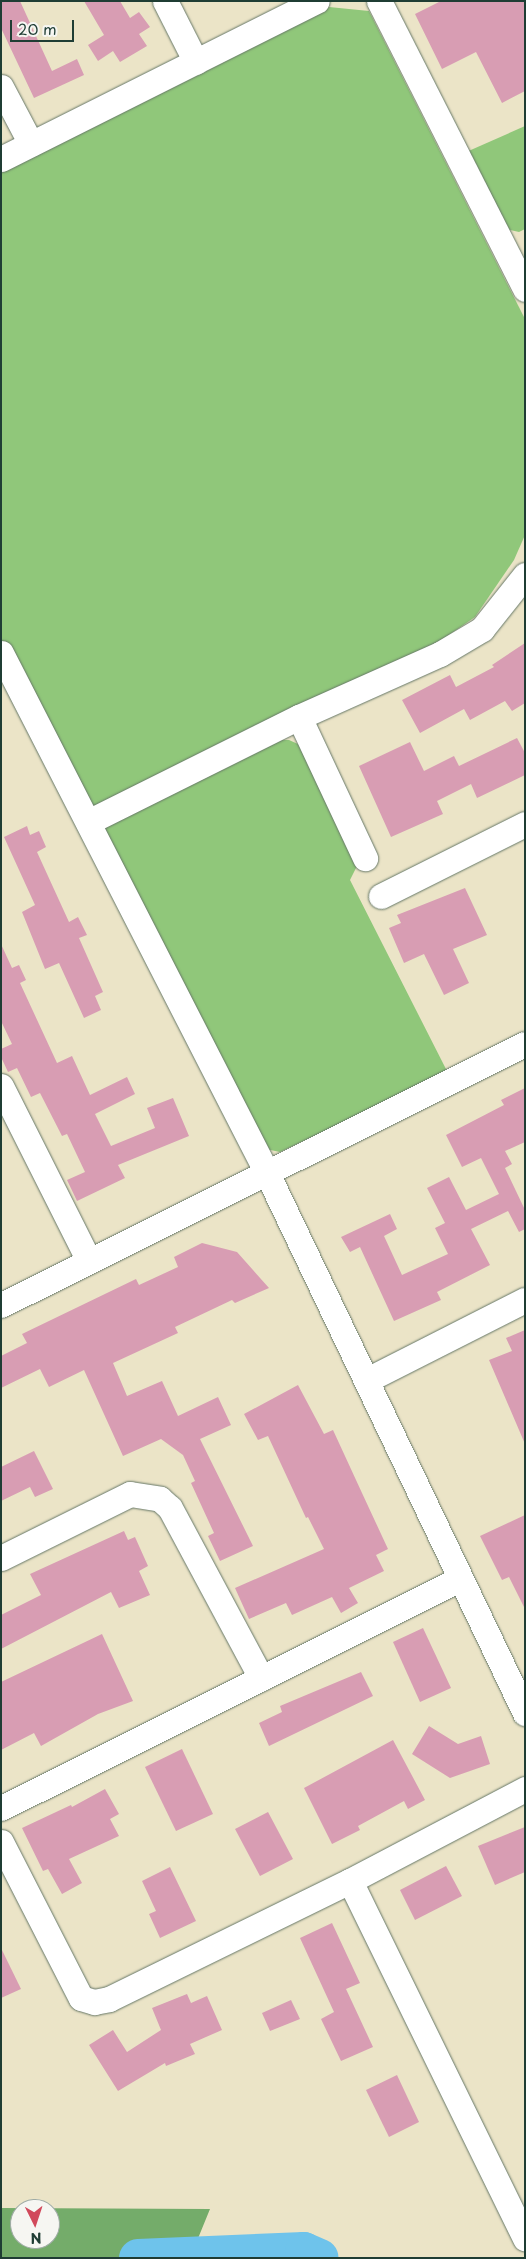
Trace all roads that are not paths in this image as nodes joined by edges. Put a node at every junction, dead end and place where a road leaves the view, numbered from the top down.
1 (165, 1) edge
2 (317, 1) edge
3 (379, 1) edge
4 (196, 62) junction
5 (1, 87) edge
6 (31, 144) junction
7 (1, 159) edge
8 (515, 246) edge
9 (525, 289) edge
10 (525, 575) edge
11 (1, 653) edge
12 (299, 717) junction
13 (88, 822) junction
14 (525, 824) edge
15 (365, 858) dead end
16 (381, 896) dead end
17 (525, 1044) edge
18 (1, 1086) edge
19 (266, 1171) junction
20 (89, 1262) junction
21 (525, 1300) edge
22 (1, 1305) edge
23 (367, 1380) junction
24 (1, 1558) edge
25 (460, 1579) junction
26 (261, 1678) junction
27 (525, 1712) edge
28 (525, 1788) edge
29 (1, 1808) edge
30 (1, 1842) edge
31 (350, 1881) junction
32 (525, 2238) edge

1 - 4 street
2 - 4 street
3 - 8 street
4 - 6 street
5 - 6 street
6 - 7 street
8 - 9 street
10 - 12 street
11 - 13 street
12 - 13 street
12 - 15 street
13 - 19 street
14 - 16 street
17 - 19 street
18 - 20 street
19 - 20 street
19 - 23 street
20 - 22 street
21 - 23 street
23 - 25 street
24 - 26 street
25 - 26 street
25 - 27 street
26 - 29 street
28 - 31 street
30 - 31 street
31 - 32 street

